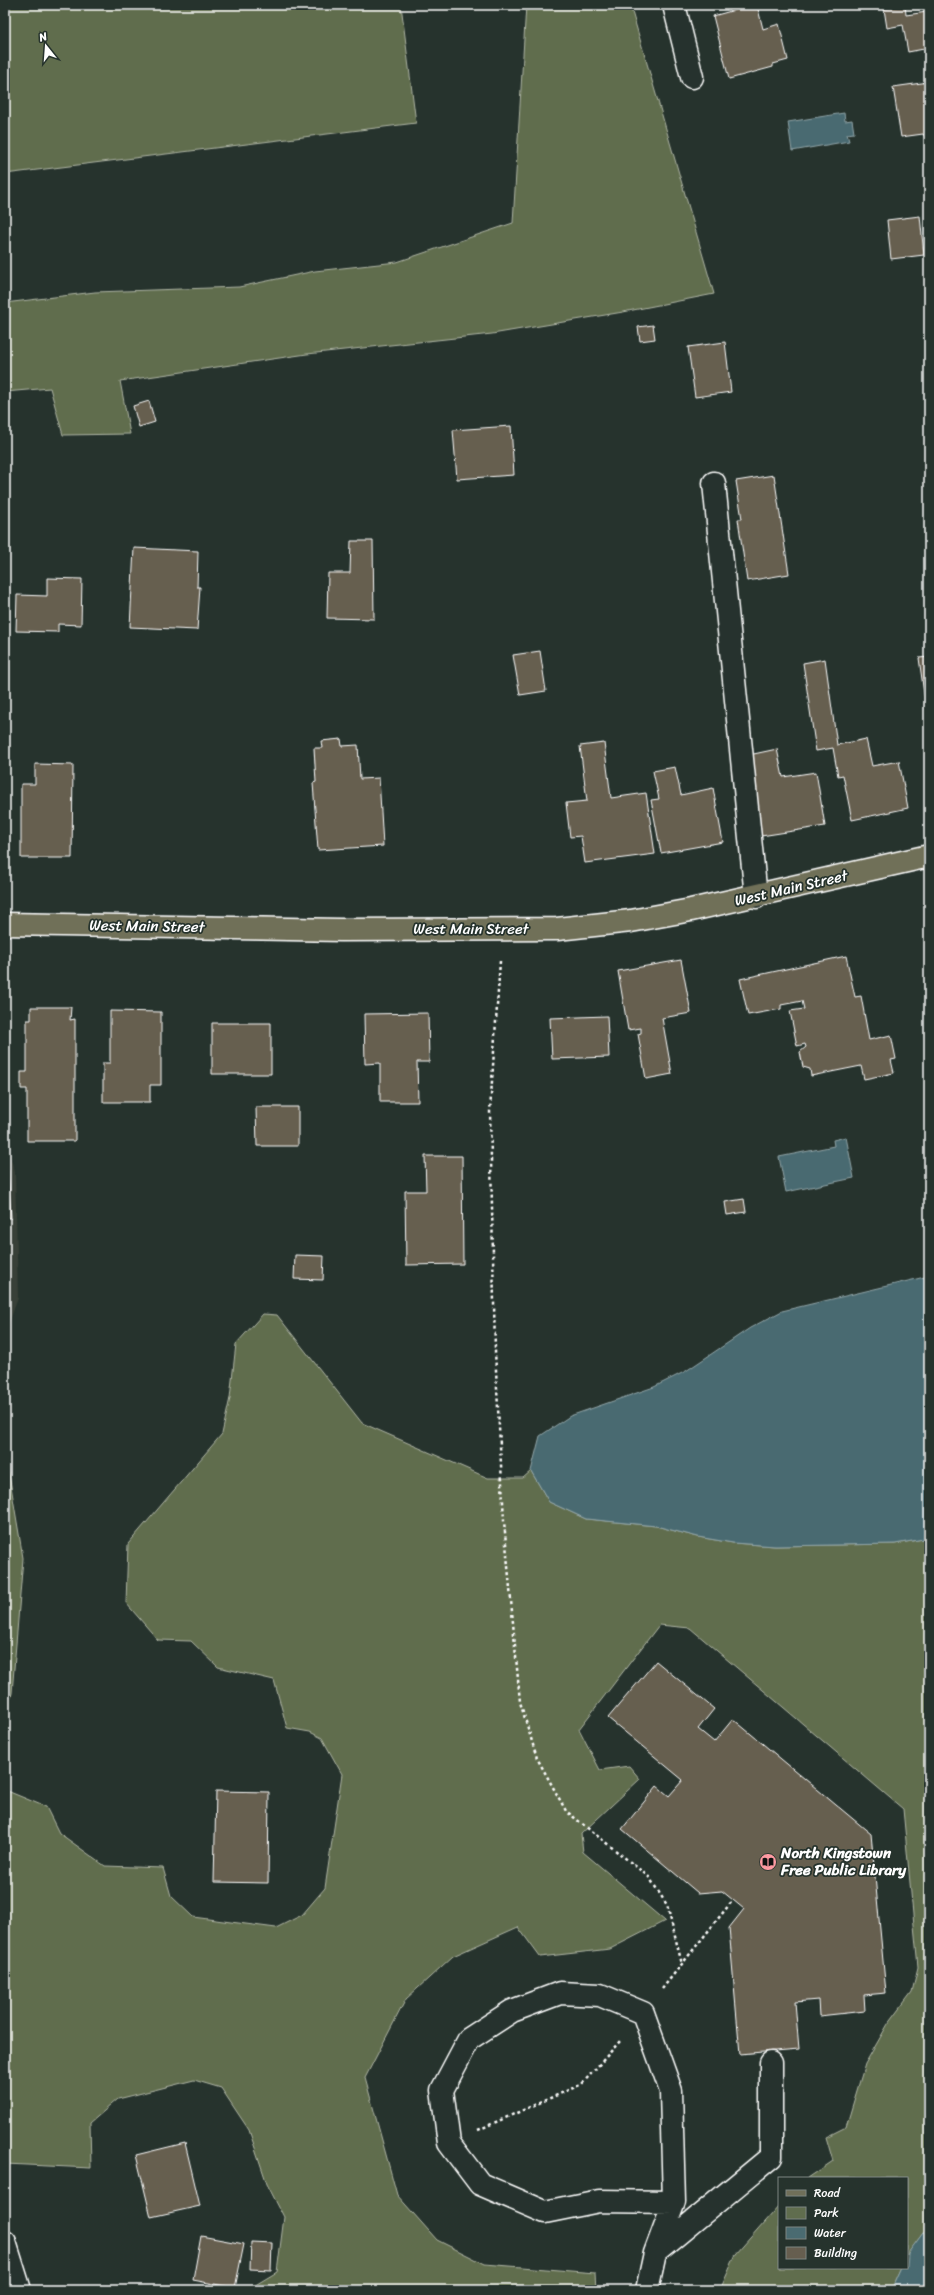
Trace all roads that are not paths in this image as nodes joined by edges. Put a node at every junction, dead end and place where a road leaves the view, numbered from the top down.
1 (674, 5) edge
2 (692, 77) dead end
3 (714, 483) dead end
4 (929, 856) edge
5 (756, 897) junction
6 (5, 924) edge
7 (771, 2064) dead end
8 (674, 2202) junction
9 (5, 2242) edge
10 (655, 2253) junction
11 (20, 2290) edge
12 (647, 2290) edge

1 - 2 street
3 - 5 street
4 - 5 main road, West Main Street
5 - 6 main road, West Main Street
7 - 10 street
8 - 8 street
8 - 10 street
9 - 11 street
10 - 12 street

